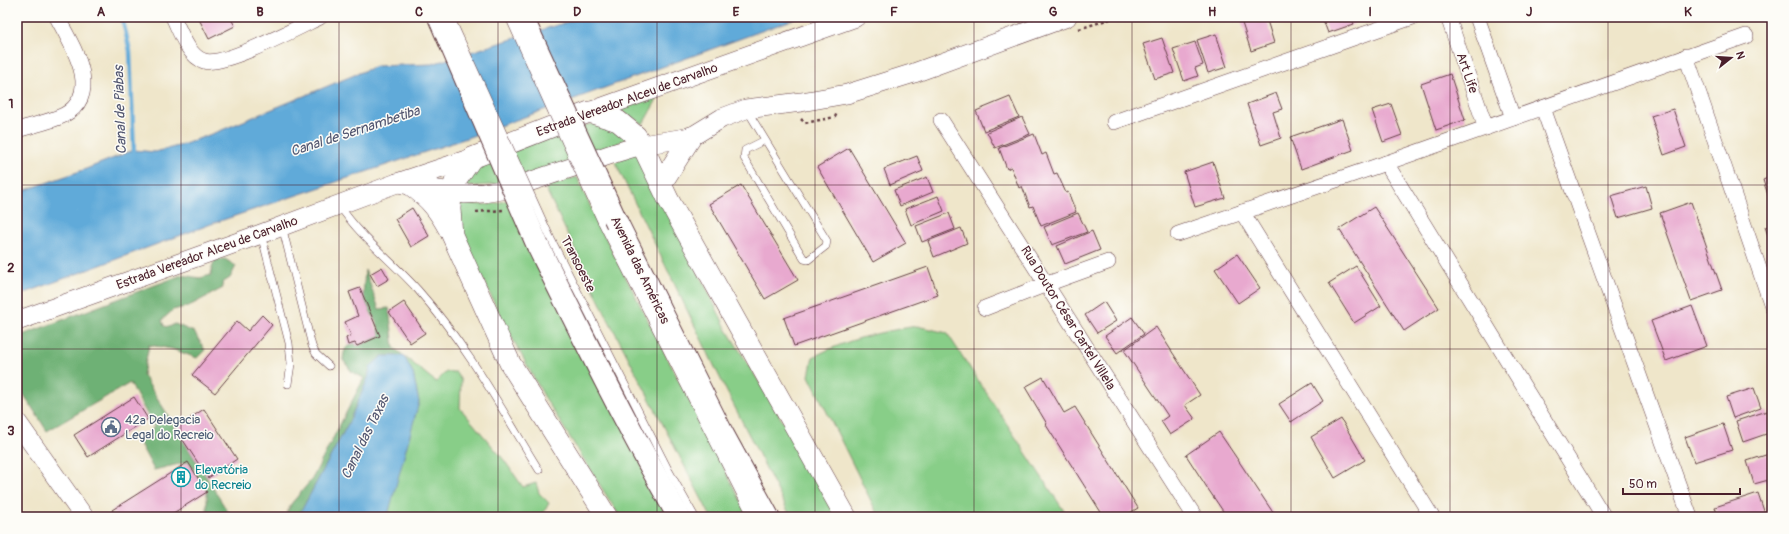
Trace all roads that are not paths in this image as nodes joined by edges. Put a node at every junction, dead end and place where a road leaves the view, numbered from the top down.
1 (57, 17) edge
2 (173, 17) edge
3 (320, 17) edge
4 (439, 17) edge
5 (451, 17) edge
6 (509, 17) edge
7 (522, 17) edge
8 (856, 17) edge
9 (1067, 17) edge
10 (1413, 17) edge
11 (1448, 17) edge
12 (1477, 17) edge
13 (1746, 36) dead end
14 (1686, 56) junction
15 (1543, 108) junction
16 (746, 109) junction
17 (589, 112) junction
18 (1513, 118) junction
19 (941, 120) dead end
20 (1114, 122) dead end
21 (1486, 128) junction
22 (17, 130) edge
23 (691, 137) junction
24 (765, 140) junction
25 (642, 145) junction
26 (472, 158) junction
27 (1386, 163) junction
28 (404, 184) junction
29 (661, 184) junction
30 (451, 193) junction
31 (339, 205) junction
32 (1242, 212) junction
33 (609, 222) junction
34 (282, 226) junction
35 (261, 234) junction
36 (1178, 234) dead end
37 (452, 235) junction
38 (544, 241) junction
39 (1108, 262) dead end
40 (1047, 284) junction
41 (1772, 306) edge
42 (985, 308) dead end
43 (17, 321) edge
44 (329, 366) dead end
45 (288, 384) dead end
46 (17, 422) edge
47 (539, 470) dead end
48 (84, 517) edge
49 (607, 517) edge
50 (679, 517) edge
51 (696, 517) edge
52 (752, 517) edge
53 (768, 517) edge
54 (846, 517) edge
55 (1195, 517) edge
56 (1432, 517) edge
57 (1604, 517) edge
58 (1690, 517) edge

1 - 22 street
2 - 3 street
4 - 38 highway, bridge
5 - 38 lane, Transoeste, bridge
6 - 33 lane, bridge
7 - 33 highway, Avenida das Américas, bridge
8 - 17 street, Estrada Vereador Alceu de Carvalho
9 - 16 street
10 - 20 street
11 - 21 street, Art Life
12 - 18 street
13 - 14 street
14 - 15 street
14 - 41 street
15 - 18 street
15 - 58 street
16 - 23 street
16 - 24 lane
17 - 25 main road
17 - 26 main road, Estrada Vereador Alceu de Carvalho
18 - 21 street
19 - 40 street, Rua Doutor César Cartel Villela
21 - 27 street
23 - 25 street
23 - 29 main road
24 - 24 lane
25 - 29 main road
25 - 30 street
26 - 28 street, Estrada Vereador Alceu de Carvalho
26 - 30 main road
27 - 32 street
27 - 57 street
28 - 30 street
28 - 31 street, Estrada Vereador Alceu de Carvalho
28 - 37 main road
29 - 54 main road
30 - 37 main road
31 - 34 street, Estrada Vereador Alceu de Carvalho
31 - 47 lane
32 - 36 street
32 - 56 street
33 - 52 lane
33 - 53 highway, Avenida das Américas
34 - 35 street, Estrada Vereador Alceu de Carvalho
34 - 44 lane
35 - 43 street, Estrada Vereador Alceu de Carvalho
35 - 45 lane
37 - 49 main road
38 - 50 highway
38 - 51 lane, Transoeste
39 - 40 street
40 - 42 street
40 - 55 street, Rua Doutor César Cartel Villela
46 - 48 street

